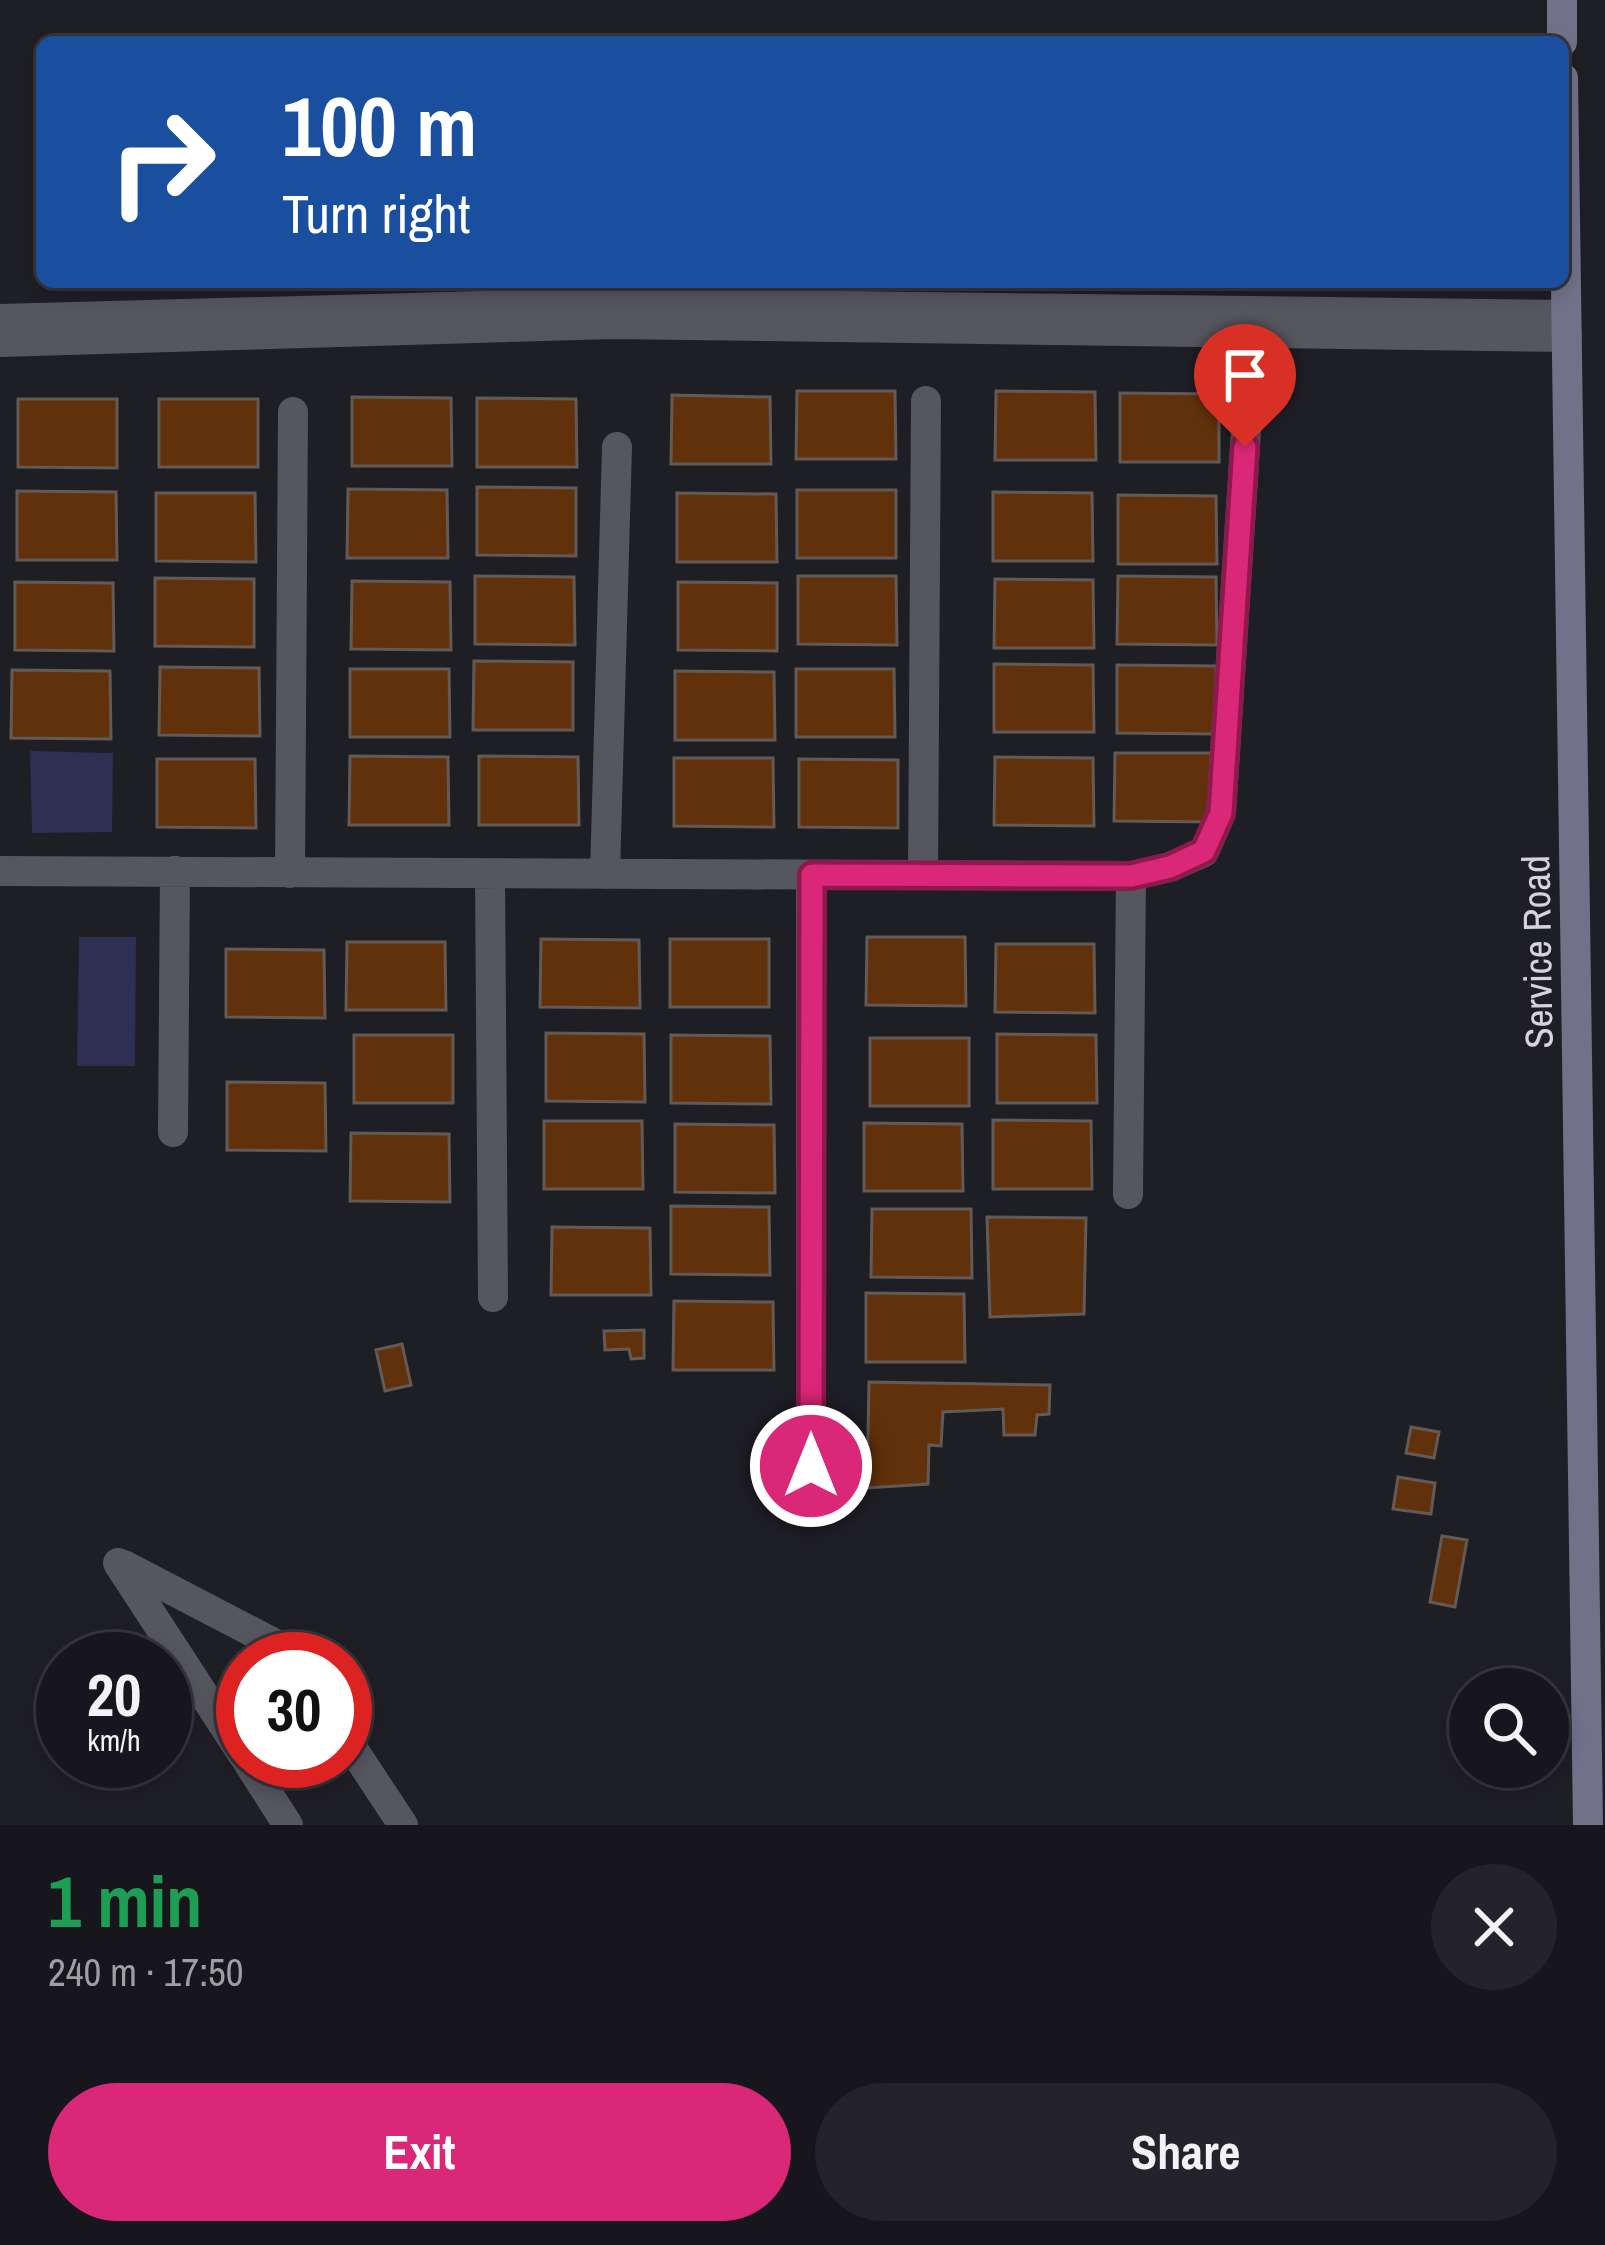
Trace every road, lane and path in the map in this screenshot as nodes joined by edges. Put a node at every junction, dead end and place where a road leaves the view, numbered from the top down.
1 (1562, 0) edge
2 (1562, 36) edge
3 (1566, 288) edge
4 (0, 319) edge
5 (1567, 326) junction
6 (0, 342) edge
7 (926, 401) dead end
8 (1248, 401) dead end
9 (293, 412) dead end
10 (616, 447) dead end
11 (0, 871) edge
12 (175, 872) junction
13 (290, 873) junction
14 (490, 874) junction
15 (605, 874) junction
16 (812, 875) junction
17 (923, 875) junction
18 (1131, 876) junction
19 (173, 1132) dead end
20 (1128, 1194) dead end
21 (493, 1297) dead end
22 (811, 1466) dead end
23 (252, 1632) edge
24 (216, 1713) edge
25 (372, 1778) edge
26 (264, 1788) edge
27 (288, 1825) edge
28 (403, 1825) edge
29 (1588, 1825) edge

1 - 2 main road
3 - 5 main road, Service Road
4 - 5 street
5 - 6 street
5 - 29 main road, Service Road
7 - 17 street
8 - 18 street
9 - 13 street
10 - 15 street
11 - 12 street
12 - 13 street
12 - 19 street
13 - 14 street
14 - 15 street
14 - 21 street
15 - 16 street
16 - 17 street
16 - 22 street
17 - 18 street
18 - 20 street
23 - 24 street
25 - 28 street
26 - 27 street

